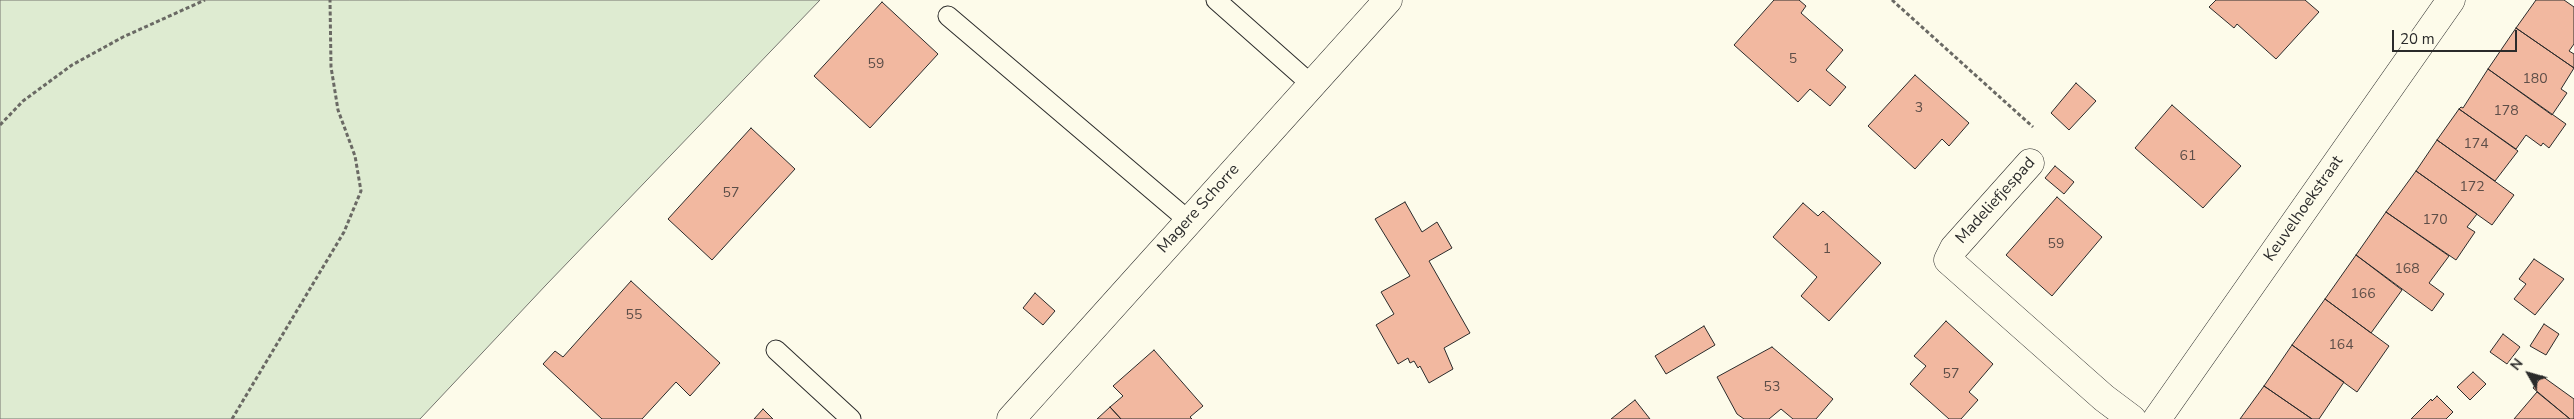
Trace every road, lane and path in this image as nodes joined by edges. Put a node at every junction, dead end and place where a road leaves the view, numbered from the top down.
1 (205, 0) edge
2 (330, 0) edge
3 (1216, 0) edge
4 (1388, 0) edge
5 (1892, 0) edge
6 (2451, 0) edge
7 (948, 16) dead end
8 (1312, 85) junction
9 (0, 125) edge
10 (2030, 163) joint
11 (1189, 221) junction
12 (776, 350) dead end
13 (232, 419) edge
14 (852, 419) edge
15 (1011, 419) edge
16 (2132, 419) edge
17 (2157, 419) edge

1 - 9 path
2 - 13 path
3 - 8 lane
4 - 8 street, Magere Schorre
5 - 10 path, Madeliefjespad
6 - 17 street, Keuvelhoekstraat
7 - 11 lane
8 - 11 street, Magere Schorre
10 - 16 street, Madeliefjespad
11 - 15 street, Magere Schorre
12 - 14 lane

